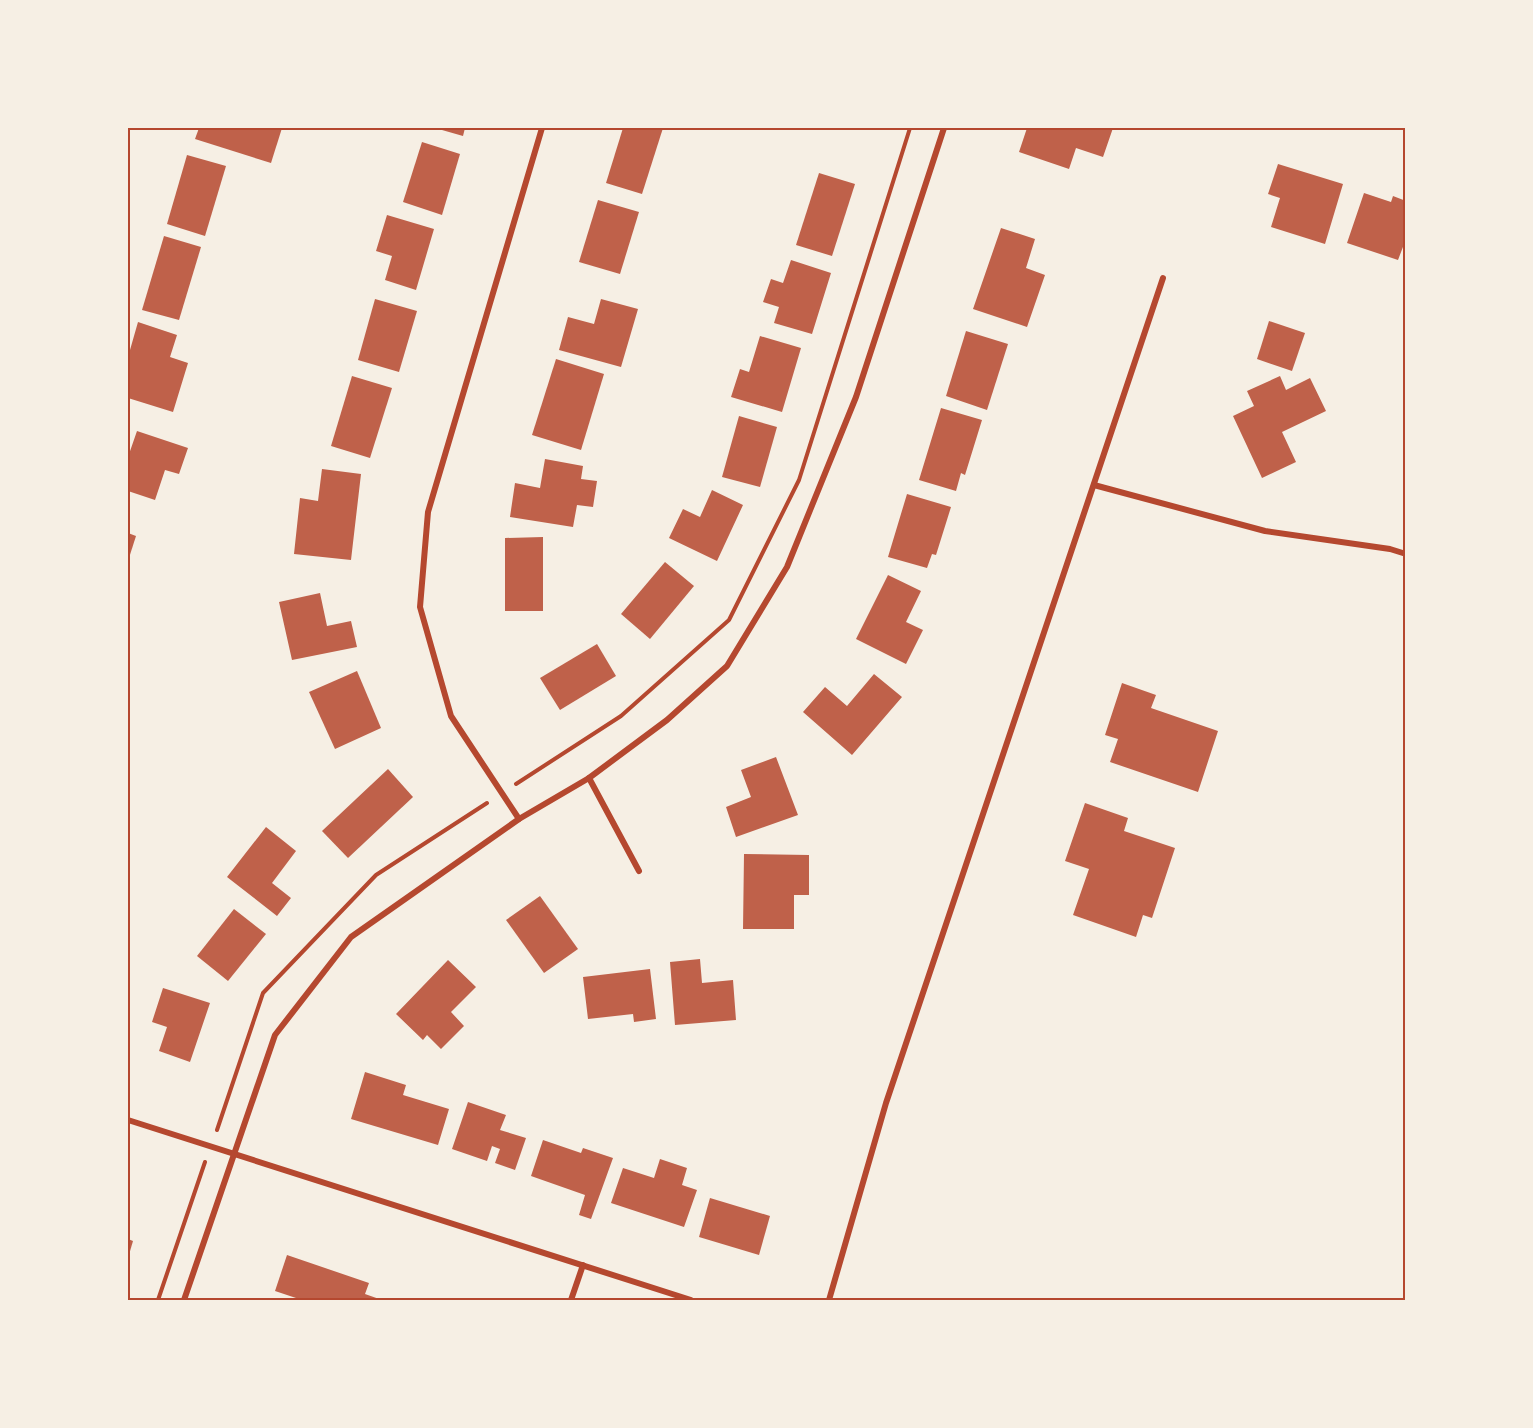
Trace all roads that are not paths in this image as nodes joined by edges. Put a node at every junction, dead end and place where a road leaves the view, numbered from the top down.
1 (542, 128) edge
2 (944, 128) edge
3 (1163, 278) dead end
4 (1094, 485) junction
5 (1406, 554) edge
6 (589, 778) junction
7 (519, 819) junction
8 (639, 871) dead end
9 (128, 1120) edge
10 (233, 1155) junction
11 (583, 1265) junction
12 (184, 1300) edge
13 (571, 1300) edge
14 (691, 1300) edge
15 (829, 1300) edge

1 - 7 street
2 - 6 street
3 - 4 street
4 - 5 street
4 - 15 street
6 - 7 street
6 - 8 street
7 - 10 street
9 - 10 street
10 - 11 street
10 - 12 street
11 - 13 street
11 - 14 street

